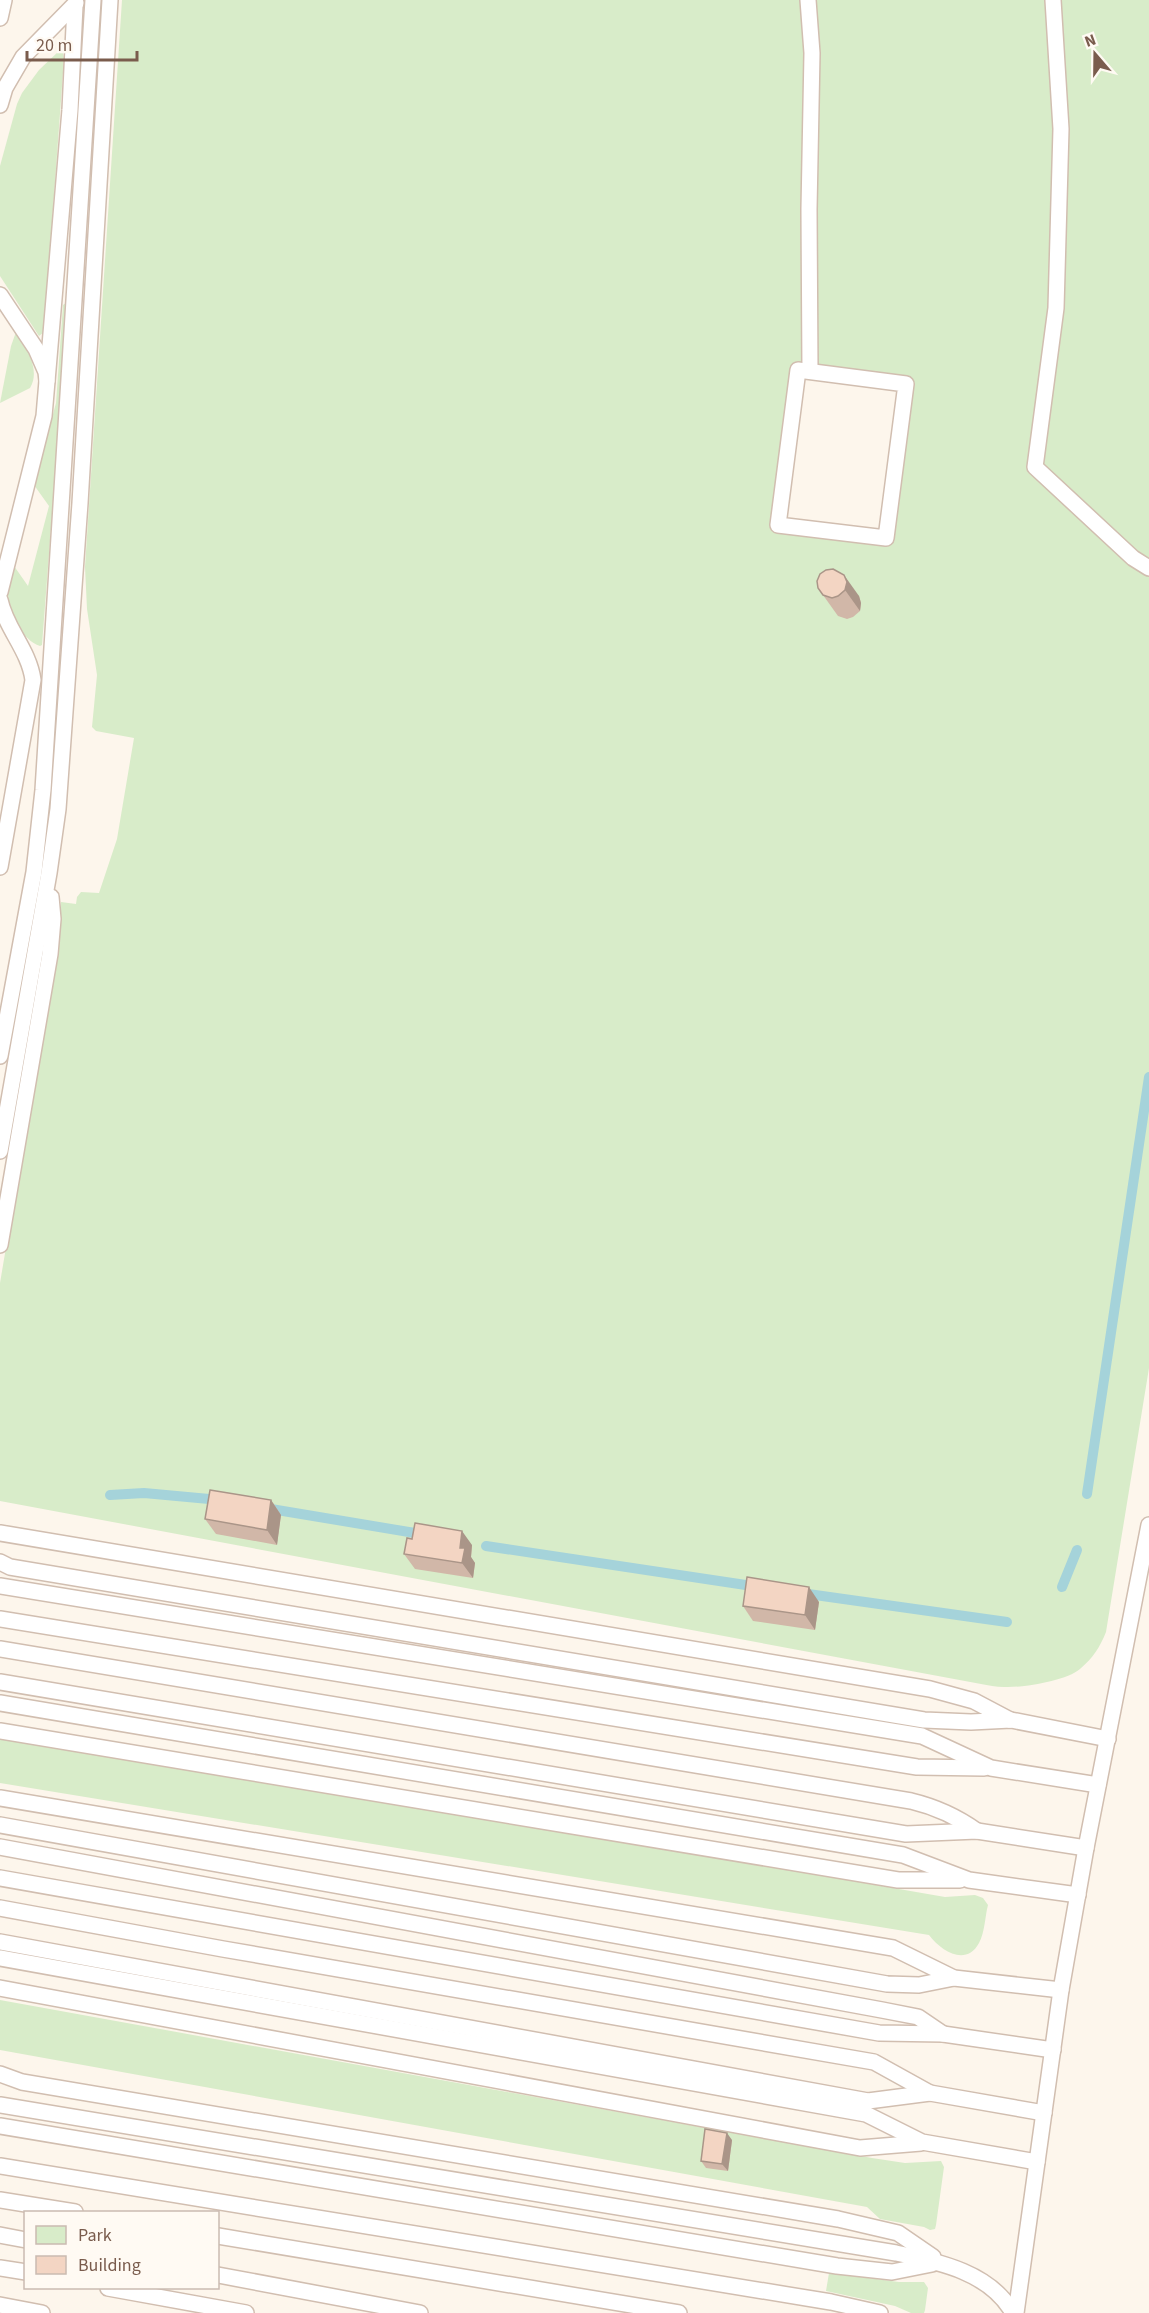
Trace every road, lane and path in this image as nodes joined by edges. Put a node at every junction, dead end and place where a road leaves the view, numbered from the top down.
1 (4, 0) edge
2 (93, 0) edge
3 (110, 0) edge
4 (808, 0) edge
5 (1053, 0) edge
6 (76, 3) edge
7 (0, 18) edge
8 (0, 105) edge
9 (0, 295) edge
10 (810, 371) junction
11 (48, 381) junction
12 (1149, 568) edge
13 (0, 592) edge
14 (0, 600) edge
15 (0, 867) edge
16 (50, 873) junction
17 (0, 1056) edge
18 (0, 1151) edge
19 (0, 1245) edge
20 (1149, 1525) edge
21 (0, 1533) edge
22 (0, 1562) edge
23 (0, 1586) edge
24 (0, 1619) edge
25 (0, 1649) edge
26 (0, 1682) edge
27 (0, 1703) edge
28 (1011, 1720) junction
29 (0, 1731) edge
30 (1108, 1739) junction
31 (991, 1768) junction
32 (1098, 1785) junction
33 (0, 1798) edge
34 (0, 1825) edge
35 (977, 1831) junction
36 (0, 1847) edge
37 (1086, 1848) junction
38 (0, 1878) edge
39 (969, 1880) junction
40 (1078, 1895) junction
41 (0, 1908) edge
42 (0, 1942) edge
43 (0, 1958) edge
44 (954, 1978) junction
45 (0, 1988) edge
46 (1061, 1990) junction
47 (944, 2034) junction
48 (1053, 2050) junction
49 (0, 2074) edge
50 (930, 2093) junction
51 (0, 2105) edge
52 (1044, 2113) junction
53 (0, 2126) edge
54 (922, 2142) junction
55 (1037, 2162) junction
56 (0, 2166) edge
57 (0, 2200) edge
58 (69, 2211) edge
59 (0, 2235) edge
60 (219, 2236) edge
61 (24, 2240) edge
62 (940, 2262) junction
63 (0, 2268) edge
64 (24, 2272) edge
65 (219, 2275) edge
66 (114, 2289) edge
67 (0, 2305) edge
68 (42, 2313) edge
69 (246, 2313) edge
70 (420, 2313) edge
71 (679, 2313) edge
72 (880, 2313) edge
73 (1015, 2313) edge

1 - 7 lane
2 - 17 lane
3 - 16 lane
4 - 10 lane
5 - 12 lane
6 - 8 lane
6 - 11 lane
9 - 11 lane
10 - 10 lane
11 - 13 lane
14 - 15 lane
16 - 18 lane
16 - 19 lane
20 - 30 lane
21 - 28 lane
22 - 28 lane
23 - 31 lane
24 - 31 lane
25 - 35 lane
26 - 35 lane
27 - 39 lane
28 - 30 lane
29 - 39 lane
30 - 32 lane
31 - 32 lane
32 - 37 lane
33 - 44 lane
34 - 44 lane
35 - 37 lane
36 - 47 lane
37 - 40 lane
38 - 47 lane
39 - 40 lane
40 - 46 lane
41 - 50 lane
42 - 50 lane
43 - 54 lane
44 - 46 lane
45 - 54 lane
46 - 48 lane
47 - 48 lane
48 - 52 lane
49 - 62 lane
50 - 52 lane
51 - 62 lane
52 - 55 lane
53 - 62 lane
54 - 55 lane
55 - 73 lane
56 - 72 lane
57 - 58 lane
59 - 61 lane
60 - 71 lane
62 - 73 lane
63 - 64 lane
65 - 70 lane
66 - 69 lane
67 - 68 lane

